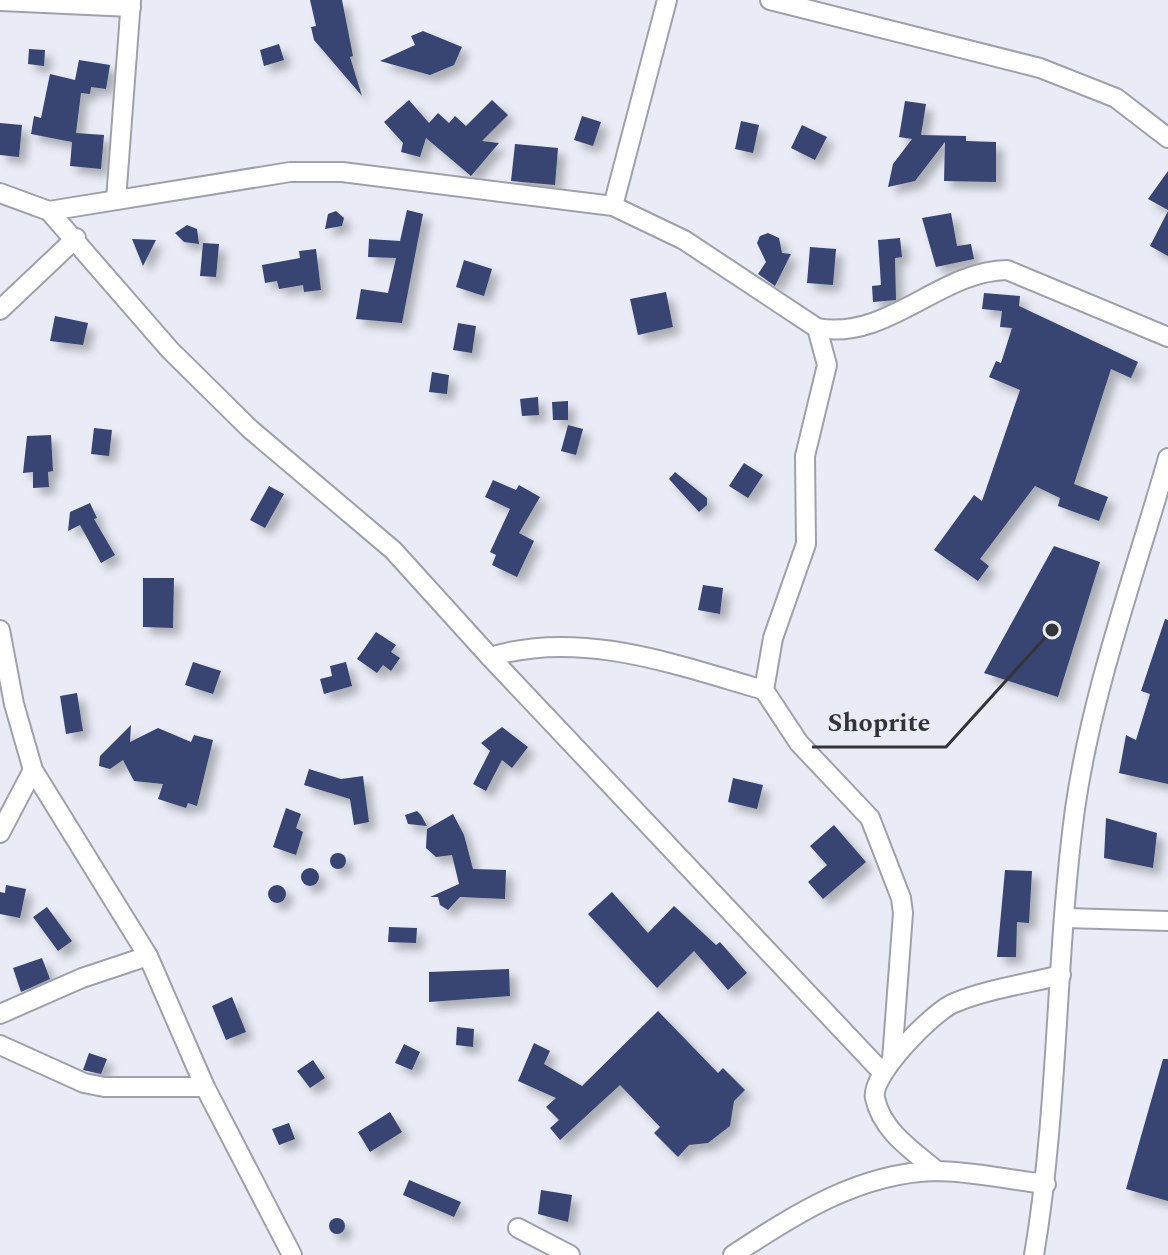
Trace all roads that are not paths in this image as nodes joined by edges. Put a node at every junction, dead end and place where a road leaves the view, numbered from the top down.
1 (667, 0) edge
2 (770, 0) edge
3 (0, 1) edge
4 (131, 4) edge
5 (1168, 138) edge
6 (0, 193) edge
7 (116, 200) junction
8 (613, 206) junction
9 (49, 211) junction
10 (76, 238) junction
11 (0, 310) edge
12 (817, 328) junction
13 (1168, 337) edge
14 (1168, 458) edge
15 (0, 630) edge
16 (490, 657) junction
17 (764, 690) junction
18 (33, 770) junction
19 (0, 833) edge
20 (1066, 918) junction
21 (1168, 921) edge
22 (148, 956) junction
23 (1061, 975) junction
24 (0, 1014) edge
25 (0, 1045) edge
26 (886, 1066) junction
27 (205, 1087) junction
28 (937, 1171) junction
29 (1046, 1184) junction
30 (518, 1228) dead end
31 (292, 1255) edge
32 (570, 1255) edge
33 (733, 1255) edge
34 (1034, 1255) edge

1 - 8 street
2 - 5 street
3 - 4 street
4 - 7 street
6 - 9 street
7 - 8 street
7 - 9 street
8 - 12 street
9 - 10 street
10 - 11 street
10 - 16 street
12 - 13 street
12 - 17 street
14 - 20 street
15 - 18 street
16 - 17 street
16 - 26 street
17 - 26 street
18 - 19 street
18 - 22 street
20 - 21 street
20 - 23 street
22 - 24 street
22 - 27 street
23 - 26 street
23 - 29 street
25 - 27 street
26 - 28 street
27 - 31 street
28 - 29 street
28 - 33 street
29 - 34 street
30 - 32 street

